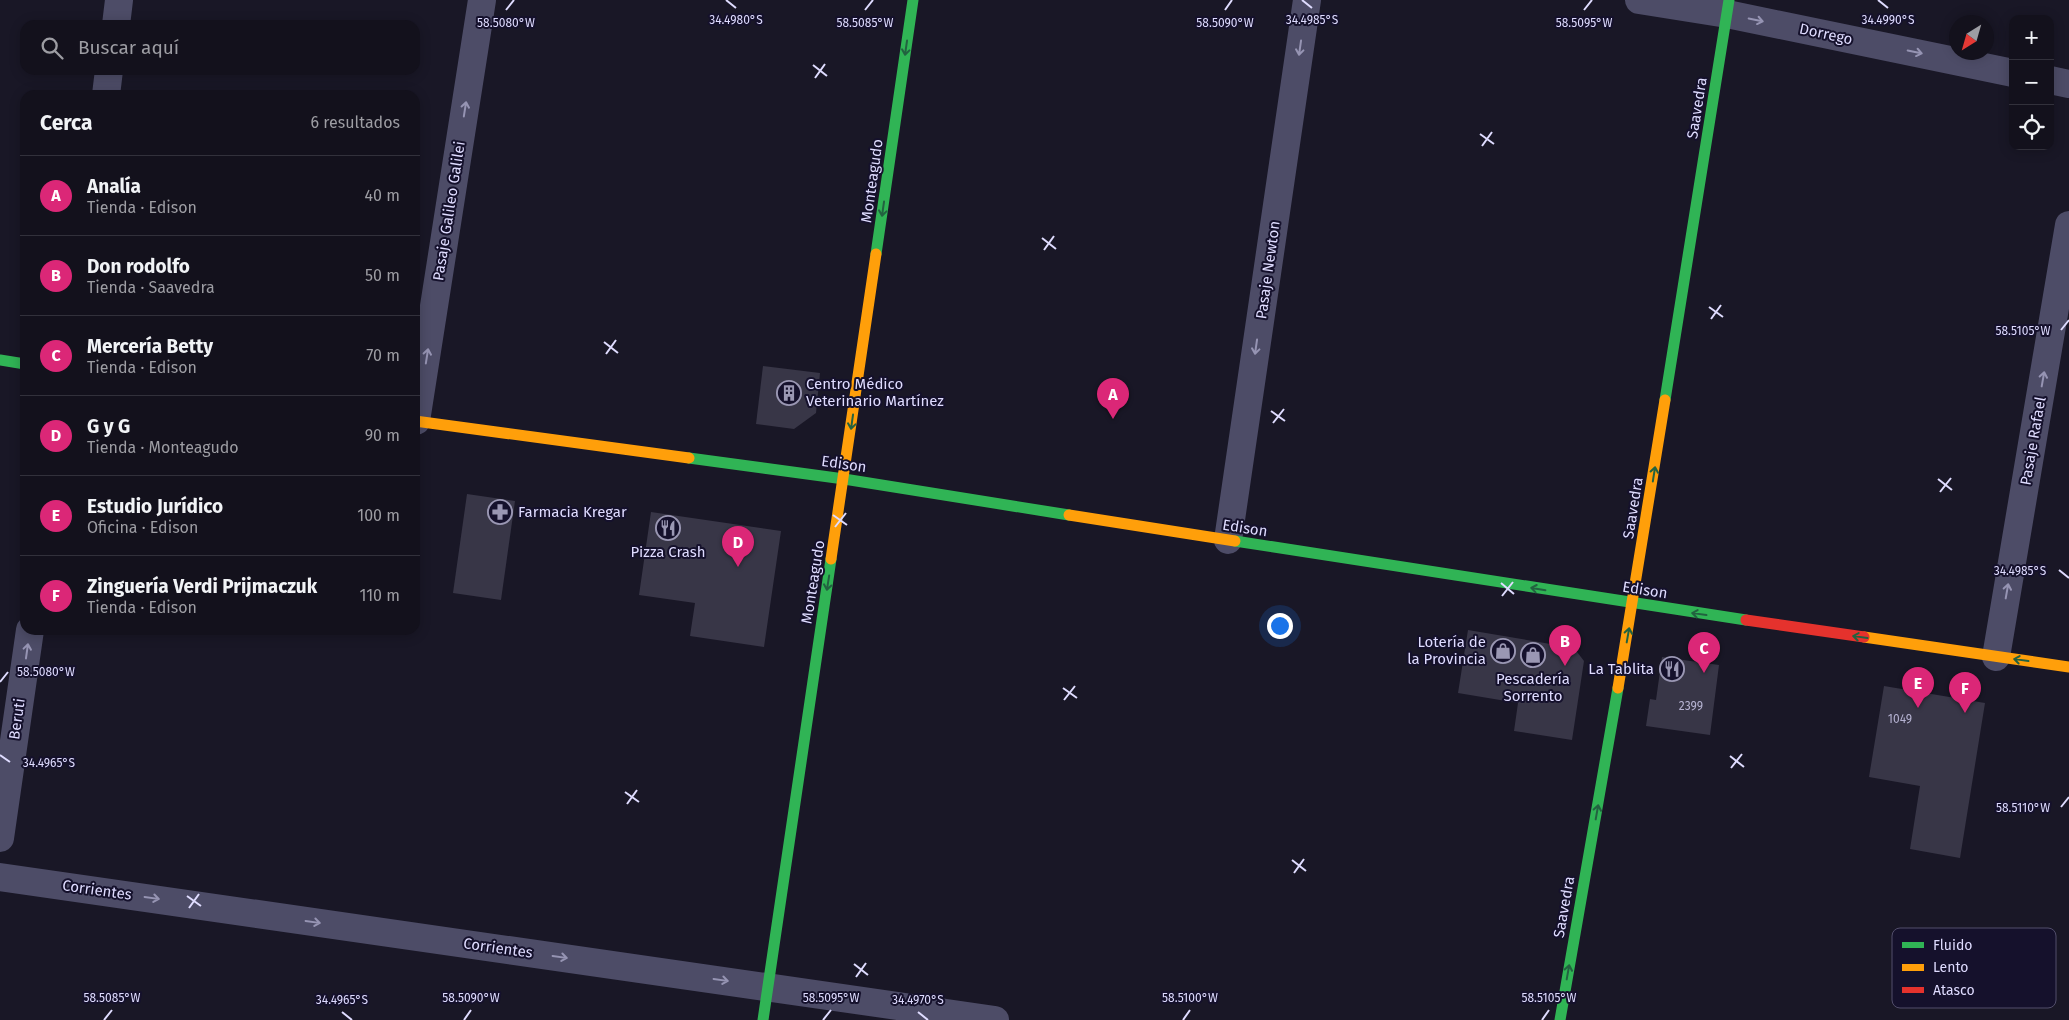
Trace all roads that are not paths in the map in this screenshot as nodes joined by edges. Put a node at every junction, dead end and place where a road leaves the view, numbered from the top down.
1 (119, 0) edge
2 (482, 0) edge
3 (913, 0) edge
4 (1308, 0) edge
5 (1639, 0) edge
6 (1728, 7) edge
7 (117, 20) edge
8 (2009, 72) edge
9 (108, 75) edge
10 (2054, 81) edge
11 (2069, 84) edge
12 (107, 90) edge
13 (2069, 224) edge
14 (0, 360) edge
15 (20, 363) edge
16 (420, 395) edge
17 (420, 422) edge
18 (844, 479) junction
19 (1228, 540) junction
20 (1634, 604) junction
21 (29, 635) edge
22 (1996, 656) junction
23 (2069, 667) edge
24 (0, 838) edge
25 (0, 877) edge
26 (768, 987) junction
27 (763, 1020) edge
28 (995, 1020) edge
29 (1560, 1020) edge

1 - 7 street
16 -> 2 street, Pasaje Galileo Galilei
3 -> 18 street, Monteagudo
4 -> 19 street, Pasaje Newton
5 - 6 street, Dorrego
6 -> 8 street, Dorrego
20 -> 6 street, Saavedra
9 - 12 street
10 - 11 street
22 -> 13 street, Pasaje Rafael
14 - 15 street
17 - 18 street, Edison
18 - 19 street, Edison
18 -> 26 street, Monteagudo
20 -> 19 street, Edison
22 -> 20 street, Edison
29 -> 20 street, Saavedra
24 -> 21 street, Beruti
23 -> 22 street, Edison
25 -> 26 street, Corrientes
26 - 27 street, Monteagudo
26 - 28 street, Corrientes

